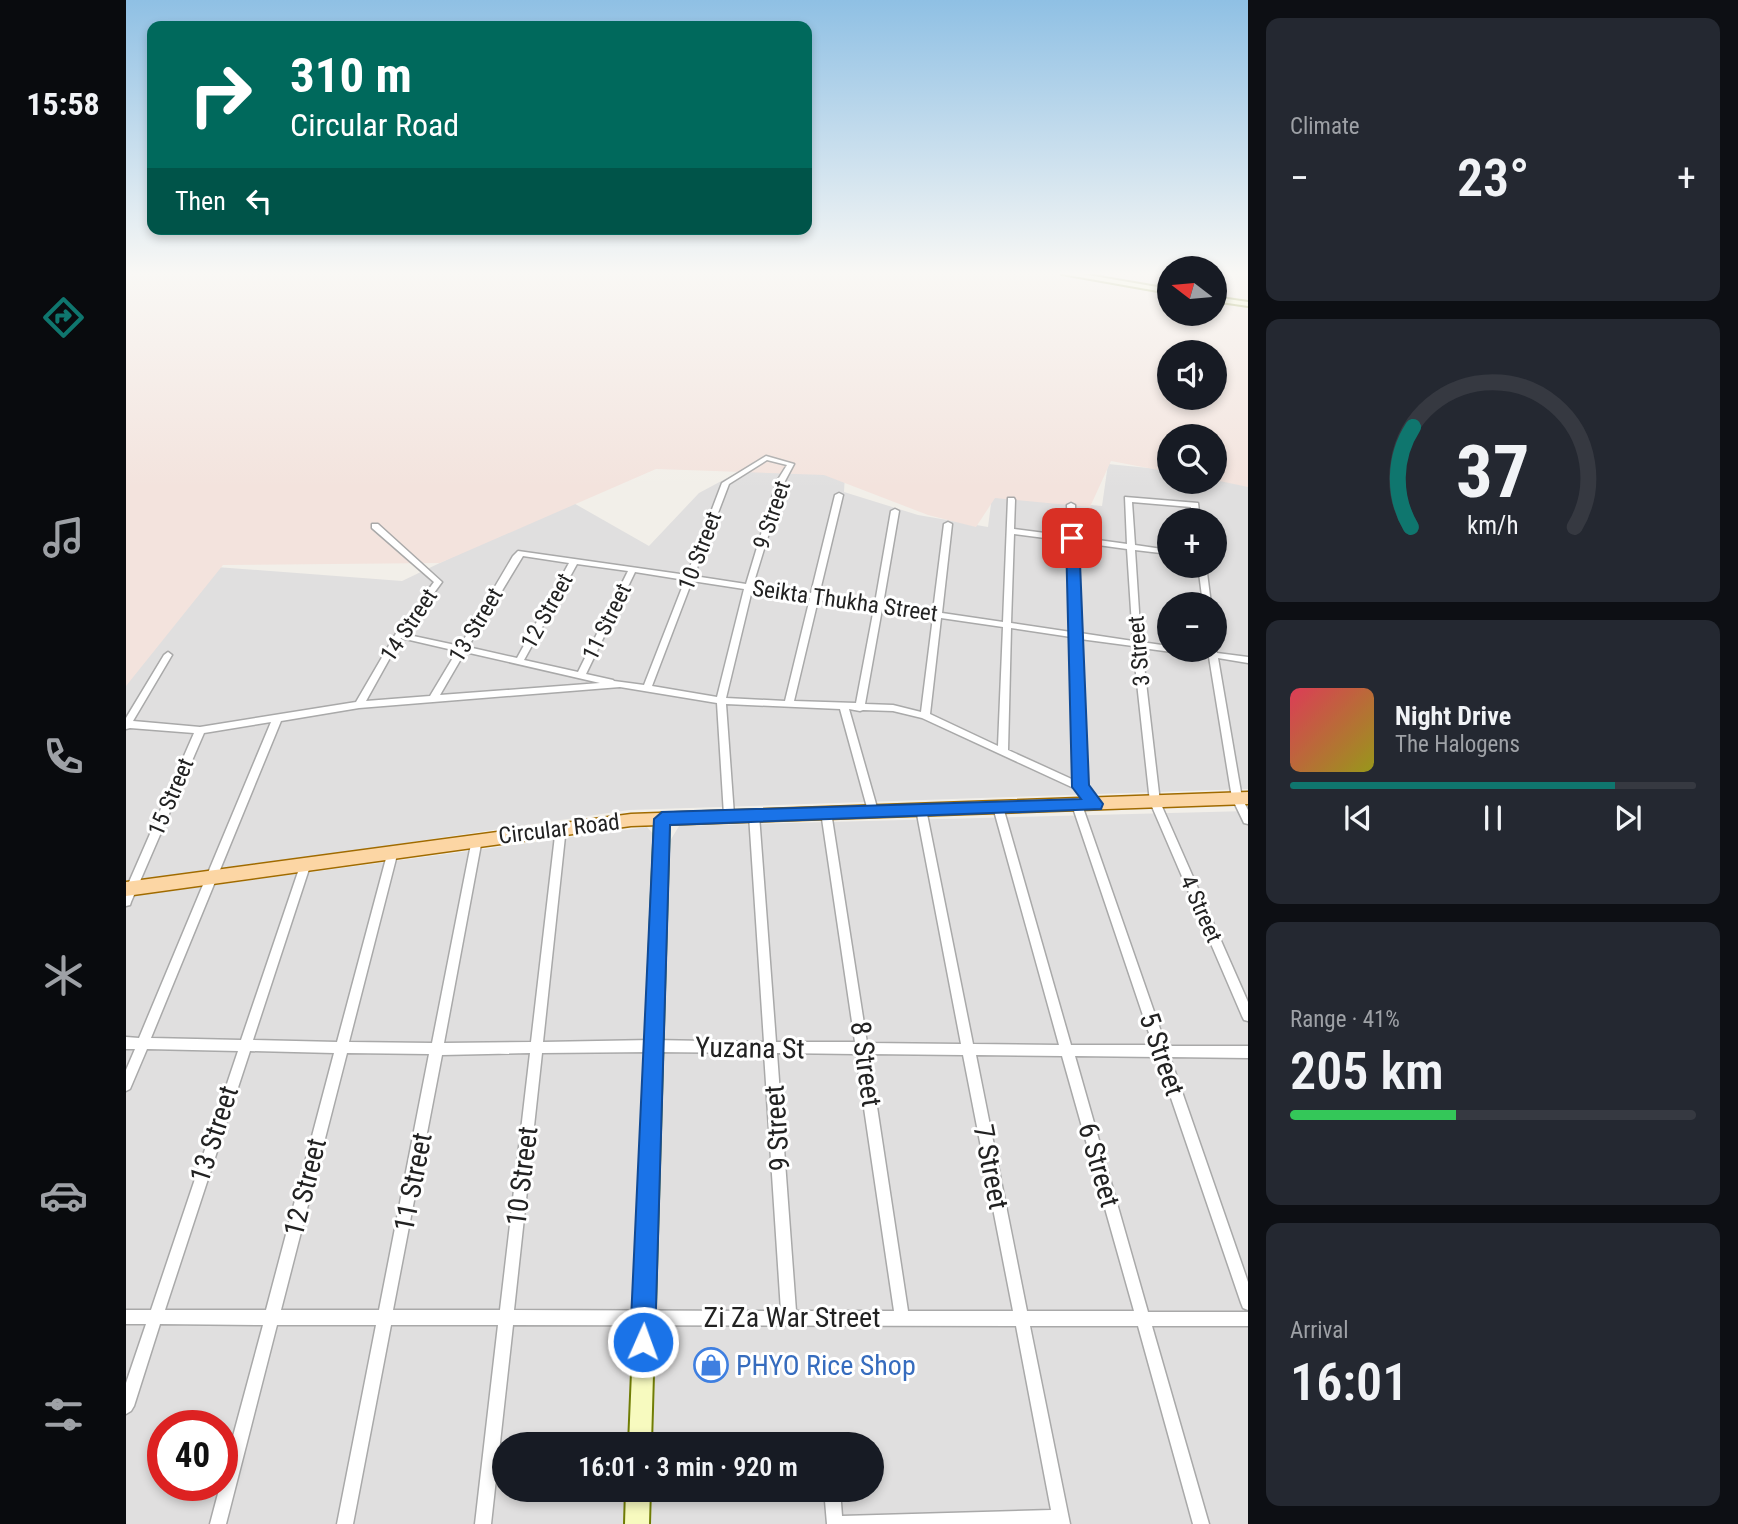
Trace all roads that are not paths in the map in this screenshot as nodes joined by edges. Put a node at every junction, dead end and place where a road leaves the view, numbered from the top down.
1 (791, 464) joint
2 (839, 495) dead end
3 (1012, 500) dead end
4 (1071, 505) dead end
5 (1195, 508) edge
6 (895, 511) dead end
7 (948, 524) dead end
8 (375, 526) dead end
9 (1011, 531) junction
10 (1072, 538) junction
11 (1131, 546) junction
12 (1157, 550) edge
13 (521, 553) joint
14 (574, 561) junction
15 (633, 569) junction
16 (690, 578) junction
17 (749, 586) junction
18 (814, 596) junction
19 (879, 606) junction
20 (937, 614) junction
21 (1009, 625) junction
22 (399, 635) junction
23 (1075, 635) junction
24 (1137, 644) junction
25 (1157, 647) edge
26 (461, 649) junction
27 (168, 655) dead end
28 (1227, 655) edge
29 (1248, 660) edge
30 (519, 662) junction
31 (1215, 662) edge
32 (581, 675) junction
33 (620, 684) junction
34 (647, 688) junction
35 (433, 699) junction
36 (722, 701) junction
37 (789, 704) junction
38 (359, 705) junction
39 (844, 707) junction
40 (860, 708) junction
41 (925, 716) junction
42 (277, 718) junction
43 (126, 725) edge
44 (200, 730) junction
45 (1003, 751) junction
46 (1081, 787) junction
47 (1242, 798) edge
48 (1155, 802) junction
49 (1095, 804) junction
50 (1077, 805) junction
51 (998, 807) junction
52 (921, 809) junction
53 (873, 811) junction
54 (826, 812) junction
55 (754, 815) junction
56 (729, 816) junction
57 (662, 819) junction
58 (1248, 820) edge
59 (561, 827) junction
60 (477, 839) junction
61 (393, 851) junction
62 (306, 863) junction
63 (214, 875) junction
64 (128, 893) edge
65 (1248, 1016) edge
66 (126, 1043) edge
67 (143, 1043) junction
68 (243, 1045) junction
69 (652, 1046) junction
70 (341, 1047) junction
71 (537, 1047) junction
72 (772, 1048) junction
73 (438, 1049) junction
74 (864, 1049) junction
75 (968, 1050) junction
76 (1067, 1052) junction
77 (1248, 1052) edge
78 (1162, 1054) junction
79 (126, 1085) edge
80 (1248, 1303) edge
81 (126, 1317) edge
82 (155, 1317) junction
83 (271, 1317) junction
84 (387, 1317) junction
85 (506, 1317) junction
86 (643, 1317) junction
87 (789, 1317) junction
88 (902, 1317) junction
89 (1021, 1317) junction
90 (1142, 1317) junction
91 (1248, 1319) edge
92 (126, 1406) edge
93 (640, 1432) edge
94 (638, 1502) edge
95 (834, 1502) edge
96 (1061, 1521) edge
97 (218, 1524) edge
98 (345, 1524) edge
99 (483, 1524) edge
100 (637, 1524) edge
101 (838, 1524) edge
102 (1200, 1524) edge

1 - 16 street, 10 Street
1 - 17 street, 9 Street
2 - 18 street
3 - 9 street
4 - 10 street
5 - 11 street, 3 Street
6 - 19 street
7 - 20 street
8 - 22 street, 14 Street
9 - 10 street
9 - 21 street
10 - 11 street
10 - 23 street
11 - 12 street
11 - 24 street, 3 Street
13 - 14 street, Seikta Thukha Street
13 - 26 street, 13 Street
14 - 15 street, Seikta Thukha Street
14 - 30 street, 12 Street
15 - 16 street, Seikta Thukha Street
15 - 32 street, 11 Street
16 - 17 street, Seikta Thukha Street
16 - 34 street, 10 Street
17 - 18 street, Seikta Thukha Street
17 - 36 street, 9 Street
18 - 19 street, Seikta Thukha Street
18 - 37 street
19 - 20 street, Seikta Thukha Street
19 - 40 street
20 - 21 street, Seikta Thukha Street
20 - 41 street
21 - 23 street, Seikta Thukha Street
21 - 45 street
22 - 26 street
22 - 38 street, 14 Street
23 - 24 street, Seikta Thukha Street
23 - 46 street
24 - 25 street, Seikta Thukha Street
24 - 48 street, 3 Street
26 - 30 street
26 - 35 street, 13 Street
27 - 43 street
28 - 29 street, Seikta Thukha Street
30 - 32 street
31 - 47 street
32 - 33 street
33 - 34 street
33 - 35 street
34 - 36 street
35 - 38 street
36 - 37 street
36 - 56 street, 9 Street
37 - 39 street
38 - 42 street
39 - 40 street
39 - 53 street
40 - 41 street
41 - 45 street
42 - 44 street
42 - 63 street
43 - 44 street
44 - 64 street, 15 Street
45 - 46 street
46 - 49 street
47 - 48 main road, Circular Road
47 - 58 street
48 - 49 main road, Circular Road
48 - 65 street, 4 Street
49 - 50 main road, Circular Road
50 - 51 main road, Circular Road
50 - 78 street, 5 Street
51 - 52 main road, Circular Road
51 - 76 street, 6 Street
52 - 53 main road, Circular Road
52 - 75 street, 7 Street
53 - 54 main road, Circular Road
54 - 55 main road, Circular Road
54 - 74 street, 8 Street
55 - 56 main road, Circular Road
55 - 72 street, 9 Street
56 - 57 main road, Circular Road
57 - 59 main road, Circular Road
57 - 69 street
59 - 60 main road, Circular Road
59 - 71 street, 10 Street
60 - 61 main road, Circular Road
60 - 73 street, 11 Street
61 - 62 main road, Circular Road
61 - 70 street, 12 Street
62 - 63 main road, Circular Road
62 - 68 street, 13 Street
63 - 64 main road, Circular Road
63 - 67 street
66 - 67 street, Yuzana St
67 - 68 street, Yuzana St
67 - 79 street
68 - 70 street, Yuzana St
68 - 82 street, 13 Street
69 - 71 street, Yuzana St
69 - 72 street, Yuzana St
69 - 86 street
70 - 73 street, Yuzana St
70 - 83 street, 12 Street
71 - 73 street, Yuzana St
71 - 85 street, 10 Street
72 - 74 street, Yuzana St
72 - 87 street, 9 Street
73 - 84 street, 11 Street
74 - 75 street, Yuzana St
74 - 88 street, 8 Street
75 - 76 street, Yuzana St
75 - 89 street, 7 Street
76 - 78 street, Yuzana St
76 - 90 street, 6 Street
77 - 78 street, Yuzana St
78 - 80 street, 5 Street
81 - 82 street, Zi Za War Street
82 - 83 street, Zi Za War Street
82 - 92 street, 13 Street
83 - 84 street, Zi Za War Street
83 - 97 street, 12 Street
84 - 85 street, Zi Za War Street
84 - 98 street, 11 Street
85 - 86 street, Zi Za War Street
85 - 99 street, 10 Street
86 - 87 street, Zi Za War Street
86 - 93 street
87 - 88 street, Zi Za War Street
88 - 89 street, Zi Za War Street
89 - 90 street, Zi Za War Street
89 - 96 street, 7 Street
90 - 91 street, Zi Za War Street
90 - 102 street, 6 Street
94 - 100 street
95 - 101 street
96 - 101 street

